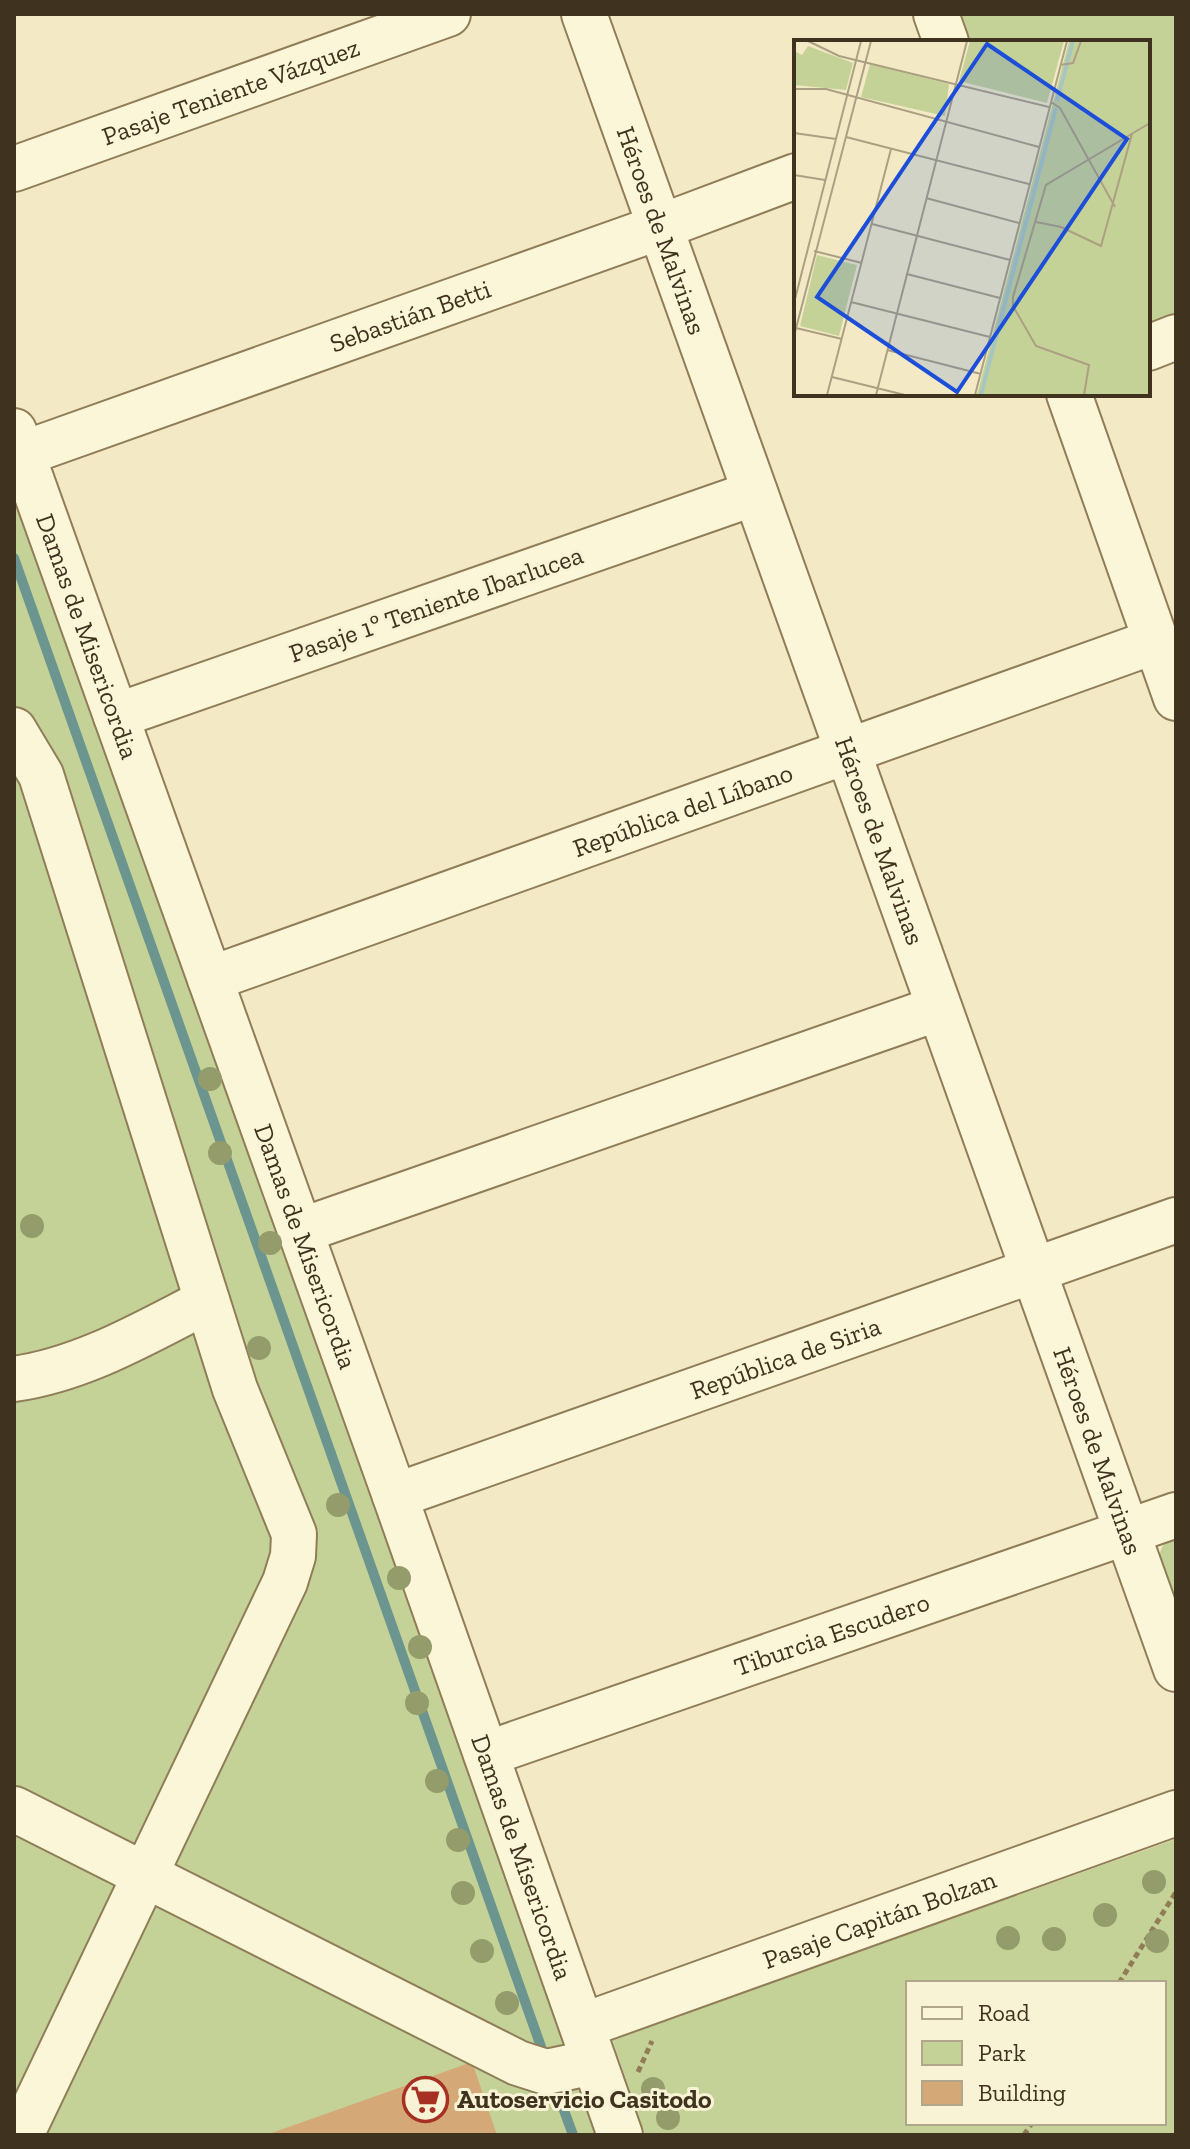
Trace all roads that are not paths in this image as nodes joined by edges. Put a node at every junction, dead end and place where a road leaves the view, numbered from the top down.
1 (448, 14) edge
2 (584, 14) edge
3 (936, 14) edge
4 (945, 40) edge
5 (14, 169) edge
6 (794, 177) edge
7 (660, 227) junction
8 (1176, 337) edge
9 (1150, 347) edge
10 (1070, 396) edge
11 (18, 442) edge
12 (755, 493) junction
13 (1156, 641) junction
14 (1176, 698) edge
15 (116, 716) junction
16 (14, 730) edge
17 (848, 752) junction
18 (210, 979) junction
19 (939, 1008) junction
20 (1176, 1220) edge
21 (300, 1231) junction
22 (1033, 1271) junction
23 (207, 1301) junction
24 (14, 1379) edge
25 (395, 1496) junction
26 (1176, 1515) edge
27 (1127, 1532) junction
28 (1176, 1669) edge
29 (486, 1754) junction
30 (14, 1809) edge
31 (1176, 1813) edge
32 (145, 1875) junction
33 (588, 2044) junction
34 (21, 2135) edge
35 (620, 2135) edge

1 - 5 street, Pasaje Teniente Vázquez
2 - 7 street, Héroes de Malvinas
3 - 4 street
6 - 7 street, Sebastián Betti
7 - 11 street, Sebastián Betti
7 - 12 street, Héroes de Malvinas
8 - 9 street
10 - 13 street
11 - 15 street, Damas de Misericordia
12 - 15 street, Pasaje 1º Teniente Ibarlucea
12 - 17 street, Héroes de Malvinas
13 - 14 street
13 - 17 street, República del Líbano
15 - 18 street, Damas de Misericordia
16 - 23 street
17 - 18 street, República del Líbano
17 - 19 street, Héroes de Malvinas
18 - 21 street, Damas de Misericordia
19 - 21 street
19 - 22 street, Héroes de Malvinas
20 - 22 street, República de Siria
21 - 25 street, Damas de Misericordia
22 - 25 street, República de Siria
22 - 27 street, Héroes de Malvinas
23 - 24 street
23 - 32 street
25 - 29 street, Damas de Misericordia
26 - 27 street, Tiburcia Escudero
27 - 28 street, Héroes de Malvinas
27 - 29 street, Tiburcia Escudero
29 - 33 street, Damas de Misericordia
30 - 32 street
31 - 33 street, Pasaje Capitán Bolzan
32 - 33 street
32 - 34 street
33 - 35 street, Damas de Misericordia

